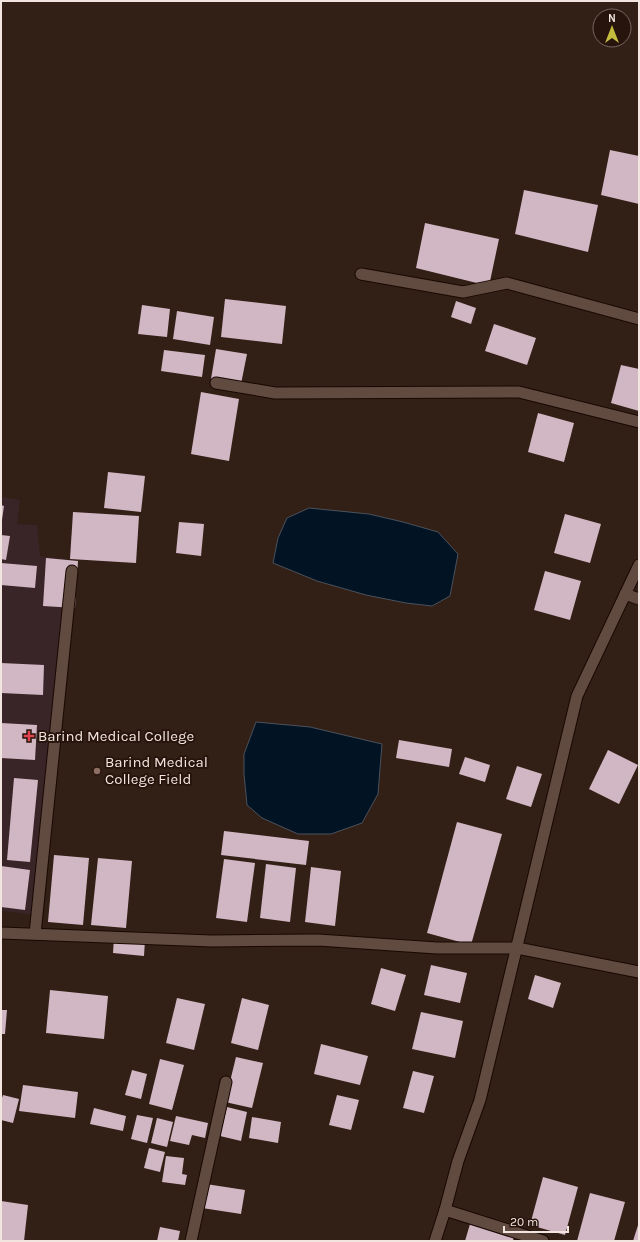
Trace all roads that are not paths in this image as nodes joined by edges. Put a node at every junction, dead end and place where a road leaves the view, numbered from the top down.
1 (361, 274) dead end
2 (639, 319) edge
3 (216, 384) dead end
4 (639, 422) edge
5 (639, 565) edge
6 (72, 571) dead end
7 (625, 594) junction
8 (639, 599) edge
9 (1, 933) edge
10 (35, 934) junction
11 (517, 948) junction
12 (639, 972) edge
13 (226, 1082) dead end
14 (445, 1210) junction
15 (192, 1241) edge
16 (436, 1241) edge
17 (543, 1241) edge

1 - 2 street
3 - 4 street
5 - 7 street
6 - 10 street
7 - 8 street
7 - 11 street
9 - 10 street
10 - 11 street
11 - 12 street
11 - 14 street
13 - 15 street
14 - 16 street
14 - 17 street

